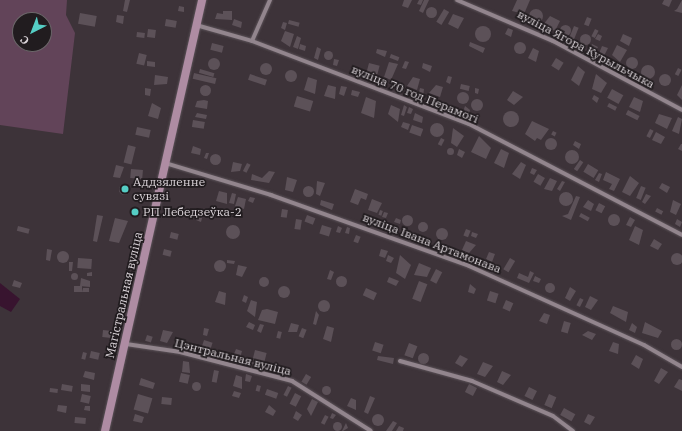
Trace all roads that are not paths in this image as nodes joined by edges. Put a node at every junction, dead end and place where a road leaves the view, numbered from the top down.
1 (202, 0) edge
2 (270, 0) edge
3 (457, 0) edge
4 (196, 25) junction
5 (252, 41) junction
6 (682, 110) edge
7 (166, 163) junction
8 (682, 235) edge
9 (126, 344) junction
10 (400, 361) dead end
11 (682, 368) edge
12 (105, 431) edge
13 (371, 431) edge
14 (573, 431) edge

1 - 4 main road, Магістральная вуліца
2 - 5 street
3 - 6 street, вуліца Ягора Курыльчыка
4 - 5 street, вуліца 70 год Перамогі
4 - 7 main road, Магістральная вуліца
5 - 8 street, вуліца 70 год Перамогі
7 - 9 main road, Магістральная вуліца
7 - 11 street, вуліца Івана Артамонава
9 - 12 main road, Магістральная вуліца
9 - 13 street, Цэнтральная вуліца
10 - 14 street

